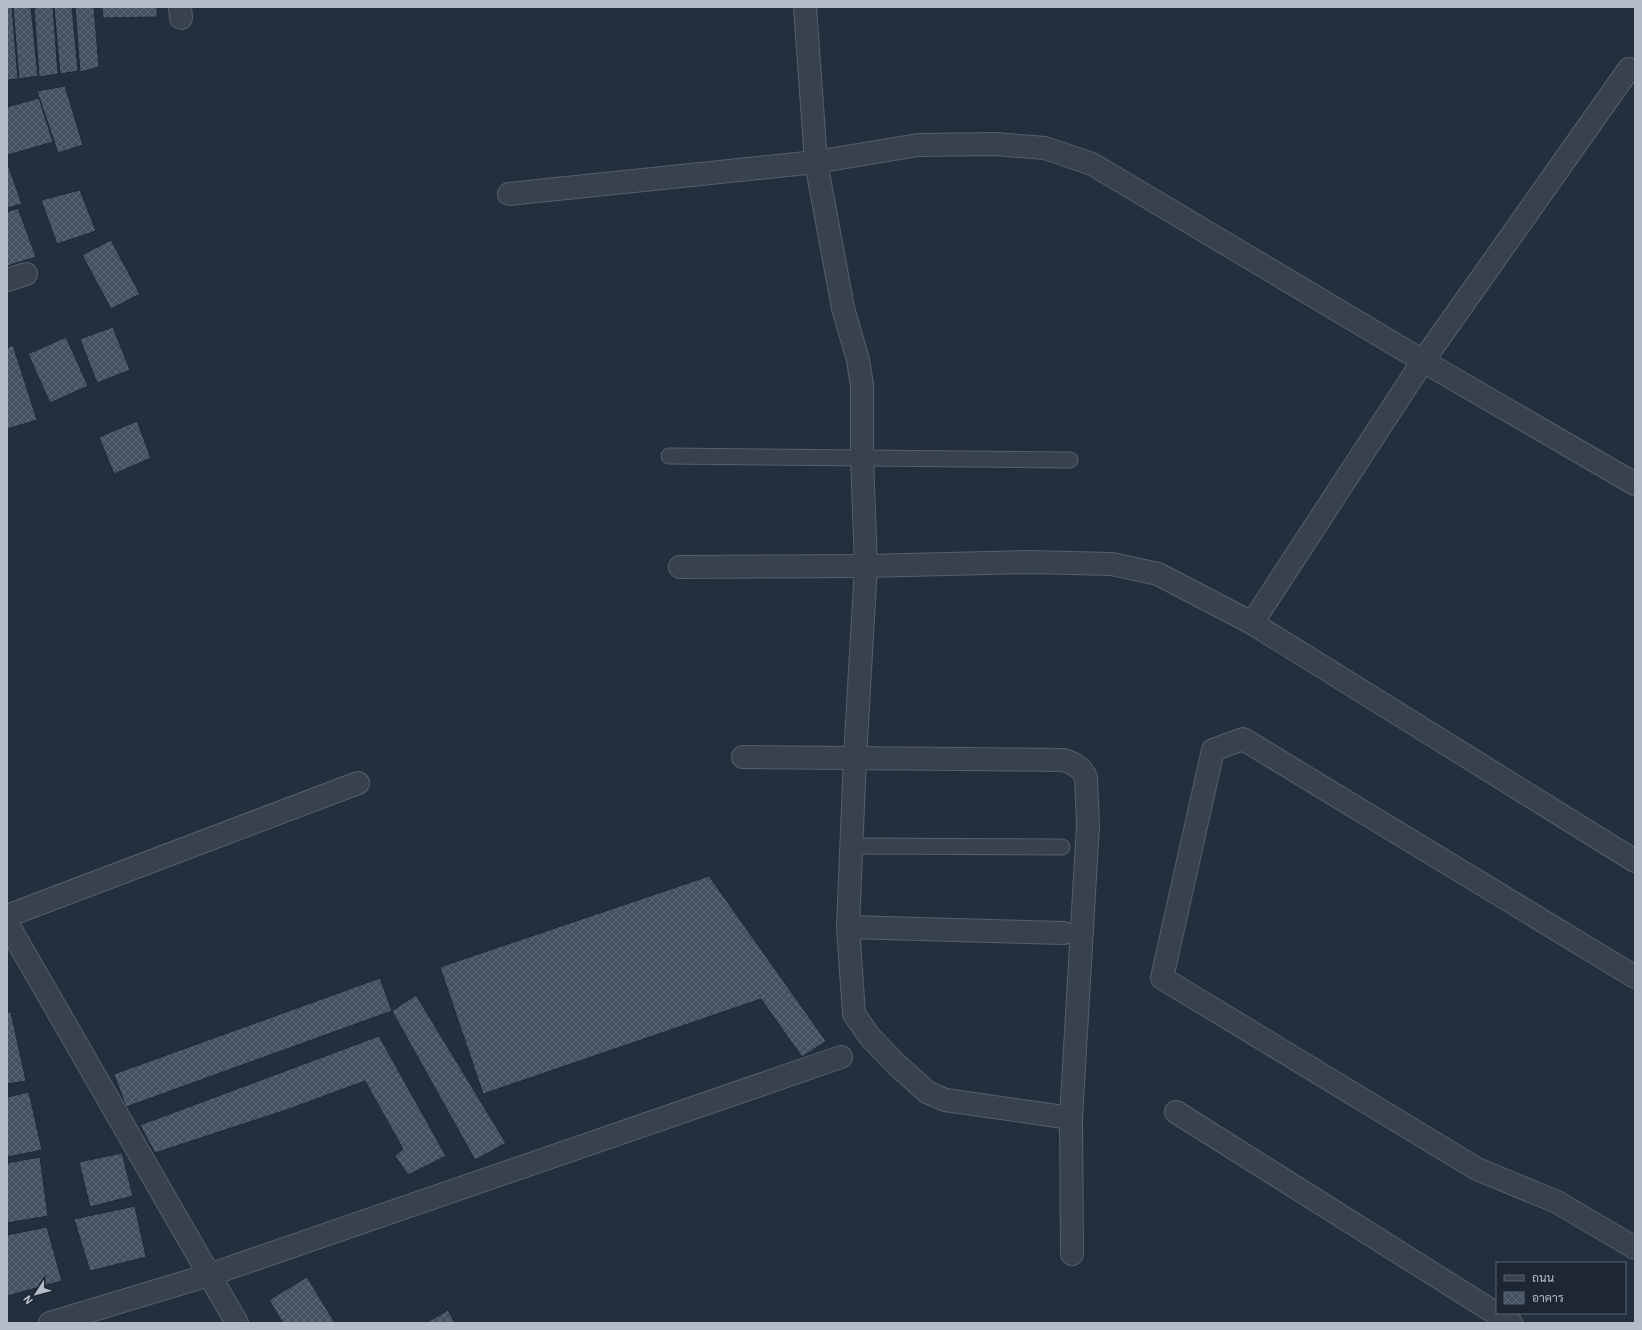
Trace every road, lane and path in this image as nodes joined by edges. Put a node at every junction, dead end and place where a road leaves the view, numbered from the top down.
1 (805, 7) edge
2 (1629, 70) dead end
3 (816, 162) junction
4 (509, 194) dead end
5 (1423, 361) junction
6 (669, 456) dead end
7 (862, 457) junction
8 (1070, 460) dead end
9 (1635, 484) edge
10 (866, 566) junction
11 (680, 567) dead end
12 (1252, 623) junction
13 (743, 757) dead end
14 (855, 758) junction
15 (358, 783) dead end
16 (851, 846) junction
17 (1062, 847) dead end
18 (1635, 861) edge
19 (7, 916) edge
20 (7, 922) edge
21 (848, 927) junction
22 (1064, 933) dead end
23 (1635, 977) edge
24 (841, 1057) dead end
25 (1176, 1112) dead end
26 (1071, 1118) junction
27 (1635, 1248) edge
28 (1072, 1254) dead end
29 (209, 1275) junction
30 (1496, 1314) edge
31 (1497, 1314) edge
32 (50, 1323) edge
33 (237, 1323) edge
34 (1511, 1323) edge

1 - 3 street
2 - 5 street
3 - 4 street
3 - 5 street
3 - 7 street
5 - 9 street
5 - 12 street
6 - 7 lane
7 - 8 lane
7 - 10 street
10 - 11 street
10 - 12 street
10 - 14 street
12 - 18 street
13 - 14 street
14 - 16 street
14 - 26 street
15 - 19 street
16 - 17 lane
16 - 21 street
20 - 29 street
21 - 22 street
21 - 26 street
23 - 27 street
24 - 29 street
25 - 30 street
26 - 28 street
29 - 32 street
29 - 33 street
31 - 34 street

